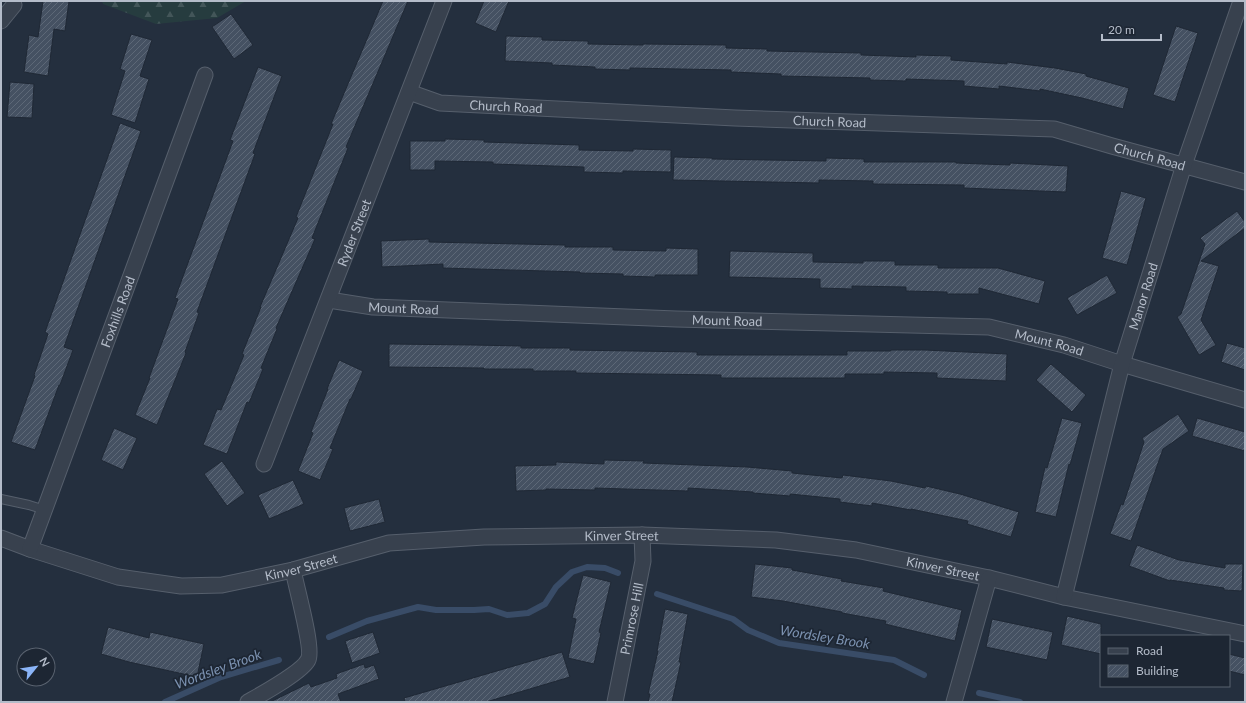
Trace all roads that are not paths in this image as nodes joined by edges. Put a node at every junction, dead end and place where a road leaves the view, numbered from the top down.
1 (444, 1) edge
2 (1241, 1) edge
3 (14, 6) dead end
4 (1, 21) edge
5 (205, 75) dead end
6 (409, 92) junction
7 (1184, 166) junction
8 (1245, 182) edge
9 (329, 300) junction
10 (1122, 364) junction
11 (1245, 400) edge
12 (264, 464) dead end
13 (1, 499) edge
14 (44, 510) junction
15 (642, 535) junction
16 (1, 538) edge
17 (30, 549) junction
18 (293, 570) junction
19 (989, 578) junction
20 (1064, 597) junction
21 (1245, 634) edge
22 (613, 701) edge
23 (248, 702) edge
24 (954, 702) edge

1 - 6 street, Ryder Street
2 - 7 street, Manor Road
3 - 4 street
5 - 14 street, Foxhills Road
6 - 7 street, Church Road
6 - 9 street, Ryder Street
7 - 8 street, Church Road
7 - 10 street, Manor Road
9 - 10 street, Mount Road
9 - 12 street, Ryder Street
10 - 11 street, Mount Road
10 - 20 street, Manor Road
13 - 14 lane
14 - 17 street, Foxhills Road
15 - 18 street, Kinver Street
15 - 19 street, Kinver Street
15 - 22 street, Primrose Hill
16 - 17 street, Kinver Street
17 - 18 street, Kinver Street
18 - 23 street
19 - 20 street, Kinver Street
19 - 24 street
20 - 21 street, Kinver Street

